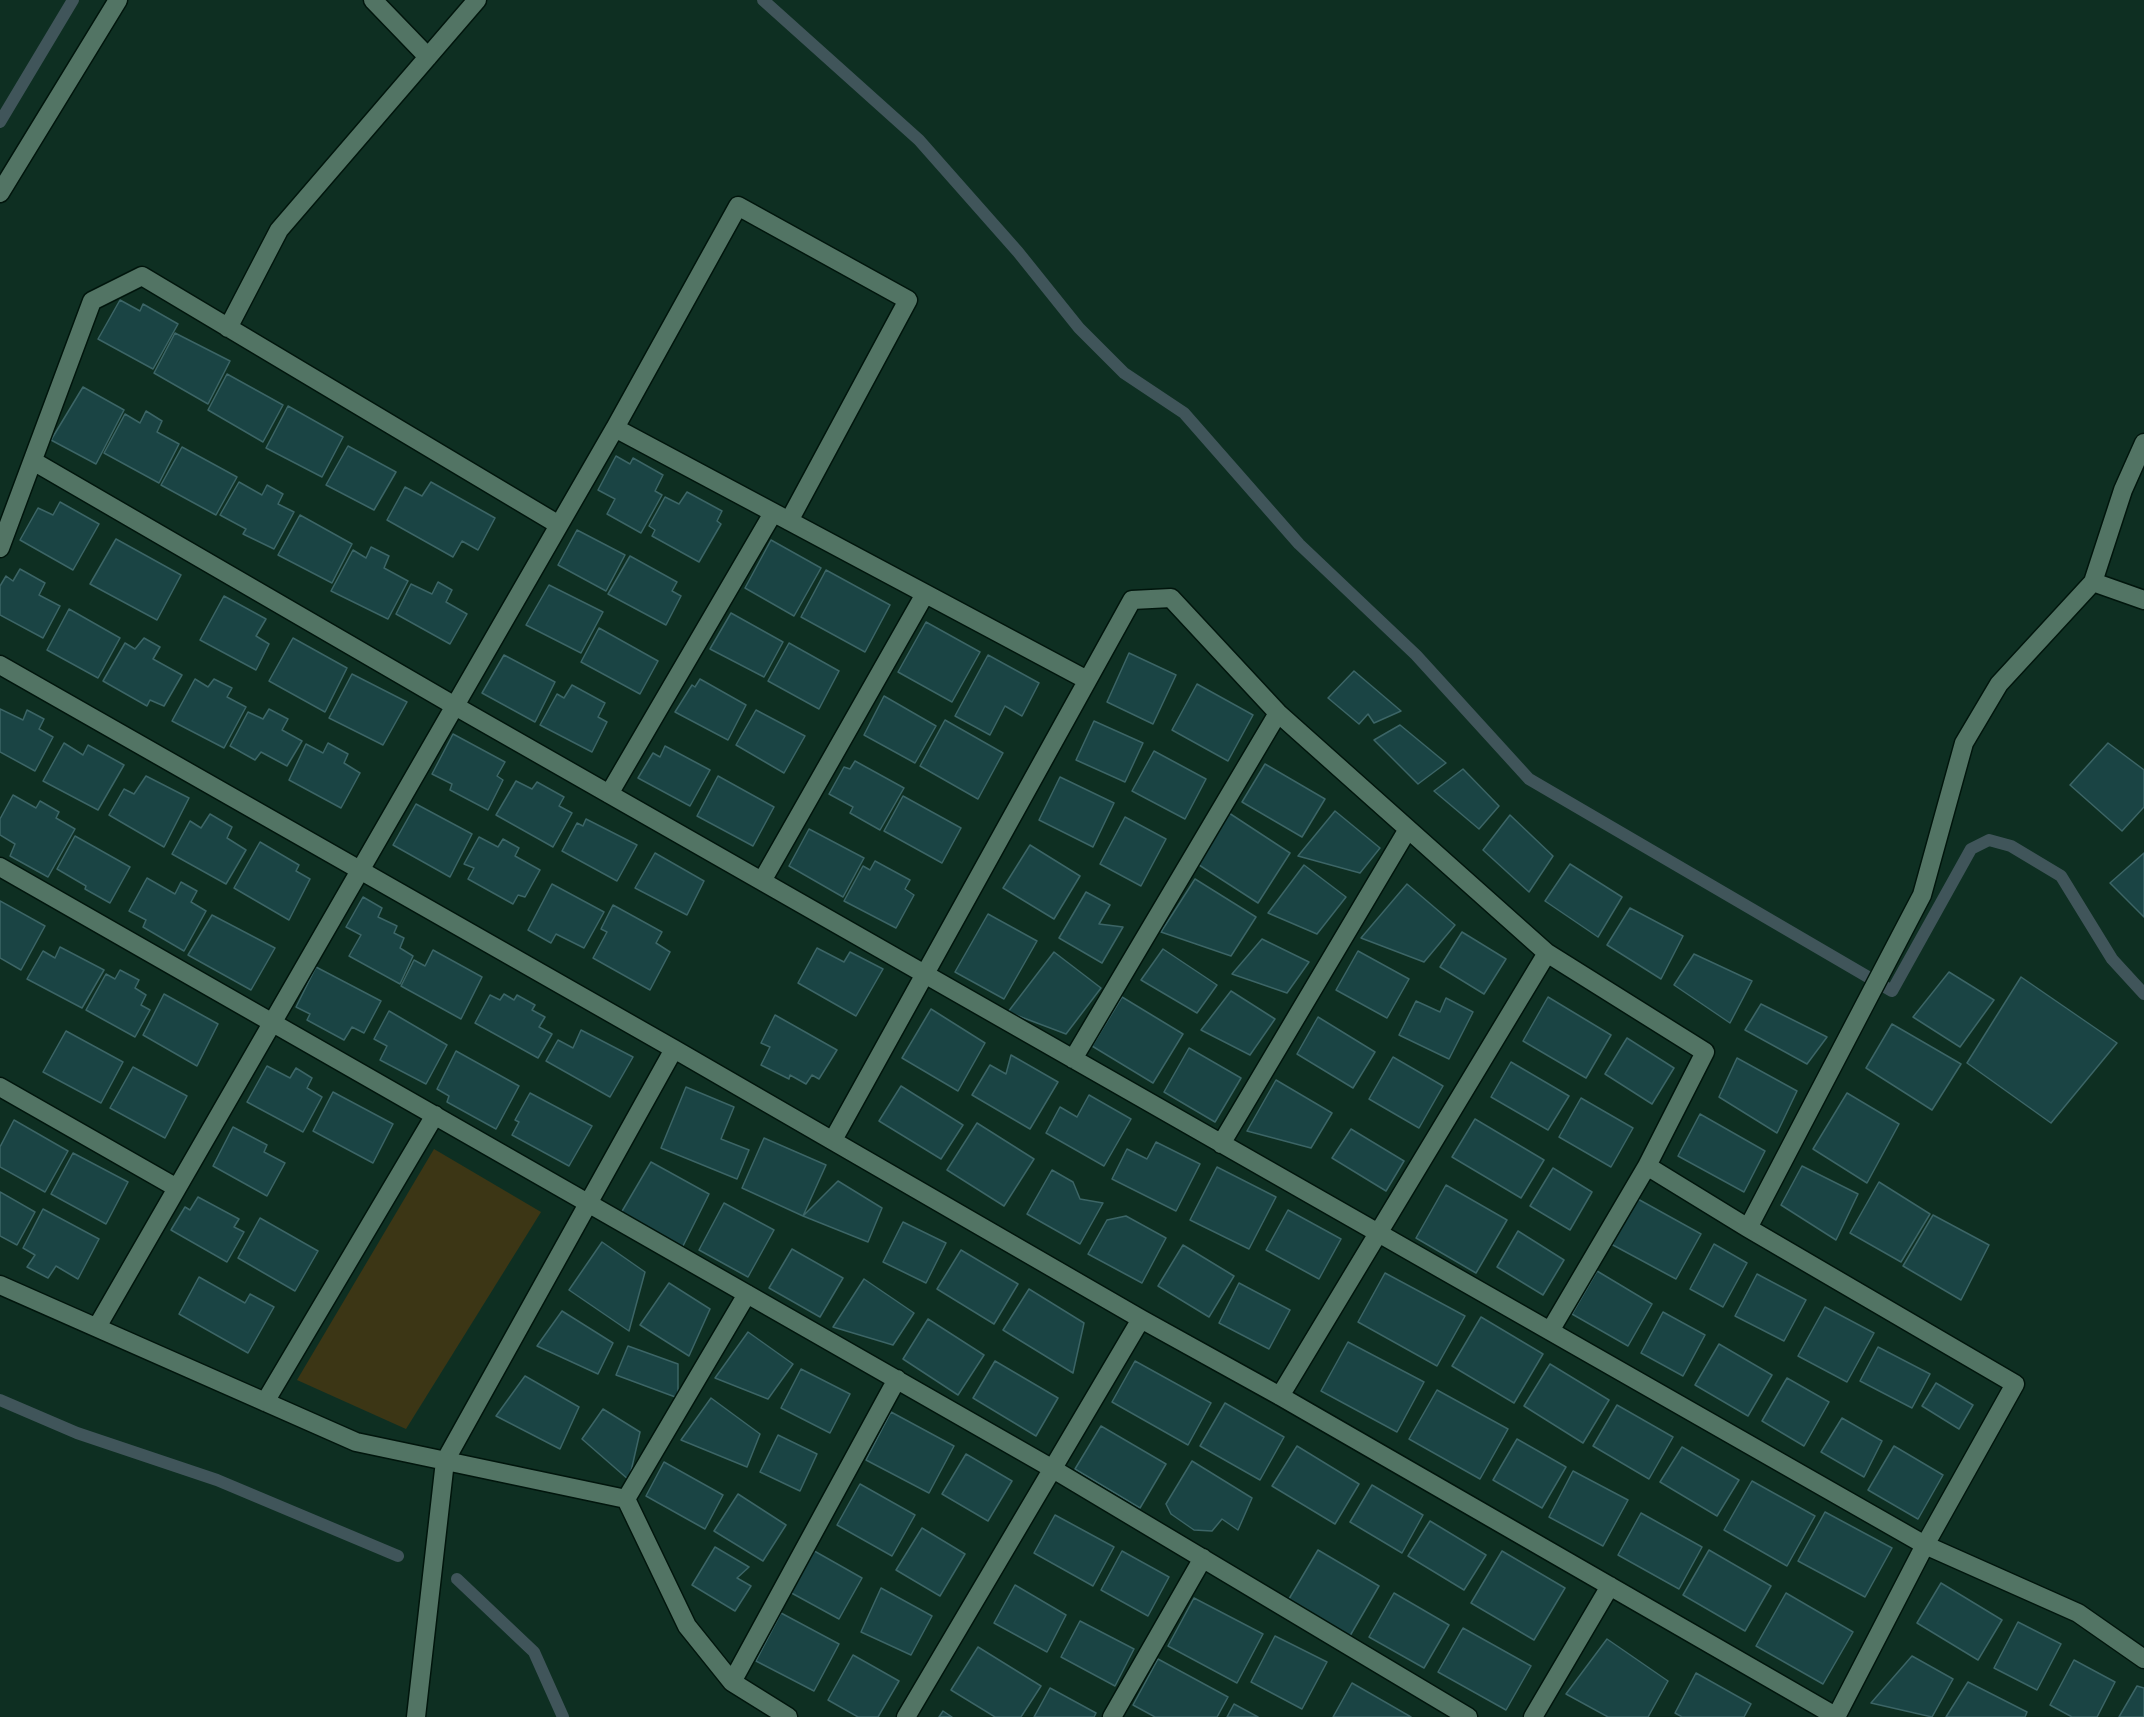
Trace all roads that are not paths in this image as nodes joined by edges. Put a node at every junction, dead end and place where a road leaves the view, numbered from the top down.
1 (118, 0) edge
2 (373, 0) edge
3 (477, 0) edge
4 (428, 57) junction
5 (0, 193) edge
6 (228, 328) junction
7 (615, 428) junction
8 (2144, 443) edge
9 (33, 460) junction
10 (781, 517) junction
11 (559, 525) junction
12 (0, 548) edge
13 (2093, 582) junction
14 (925, 594) junction
15 (2144, 600) edge
16 (0, 665) edge
17 (1088, 680) junction
18 (455, 706) junction
19 (1278, 712) junction
20 (609, 794) junction
21 (1408, 829) junction
22 (0, 867) edge
23 (360, 870) junction
24 (762, 881) junction
25 (1547, 952) junction
26 (925, 974) junction
27 (272, 1022) junction
28 (674, 1049) junction
29 (1073, 1059) junction
30 (0, 1087) edge
31 (435, 1115) junction
32 (833, 1140) junction
33 (1221, 1144) junction
34 (1647, 1166) junction
35 (177, 1188) junction
36 (588, 1203) junction
37 (1748, 1228) junction
38 (1378, 1233) junction
39 (0, 1285) edge
40 (747, 1294) junction
41 (1141, 1319) junction
42 (98, 1327) junction
43 (1550, 1331) junction
44 (897, 1379) junction
45 (1280, 1395) junction
46 (265, 1402) junction
47 (445, 1461) junction
48 (1053, 1468) junction
49 (626, 1499) junction
50 (1925, 1545) junction
51 (1203, 1558) junction
52 (1610, 1586) junction
53 (2144, 1659) edge
54 (732, 1682) junction
55 (416, 1717) edge
56 (788, 1717) edge
57 (906, 1717) edge
58 (1112, 1717) edge
59 (1468, 1717) edge
60 (1533, 1717) edge
61 (1837, 1717) edge

1 - 5 street
2 - 4 street
3 - 4 street
4 - 6 street
6 - 9 street
6 - 11 street
7 - 10 street
7 - 10 street
7 - 11 street
8 - 13 street
9 - 12 street
9 - 18 street
10 - 14 street
10 - 20 street
11 - 18 street
13 - 15 street
13 - 37 street
14 - 17 street
14 - 24 street
16 - 23 street
17 - 19 street
17 - 26 street
18 - 20 street
18 - 23 street
19 - 21 street
19 - 29 street
20 - 24 street
21 - 25 street
21 - 33 street
22 - 27 street
23 - 27 street
23 - 28 street
24 - 26 street
25 - 34 street
25 - 38 street
26 - 29 street
26 - 32 street
27 - 31 street
27 - 35 street
28 - 32 street
28 - 36 street
29 - 33 street
30 - 35 street
31 - 36 street
31 - 46 street
32 - 41 street
33 - 38 street
34 - 37 street
34 - 43 street
35 - 42 street
36 - 40 street
36 - 47 street
37 - 50 street
38 - 43 street
38 - 45 street
39 - 42 street
40 - 44 street
40 - 49 street
41 - 45 street
41 - 48 street
42 - 46 street
43 - 50 street
44 - 48 street
44 - 54 street
45 - 52 street
46 - 47 street
47 - 49 street
47 - 55 street
48 - 51 street
48 - 57 street
49 - 54 street
50 - 53 street
50 - 61 street
51 - 58 street
51 - 59 street
52 - 60 street
52 - 61 street
54 - 56 street

